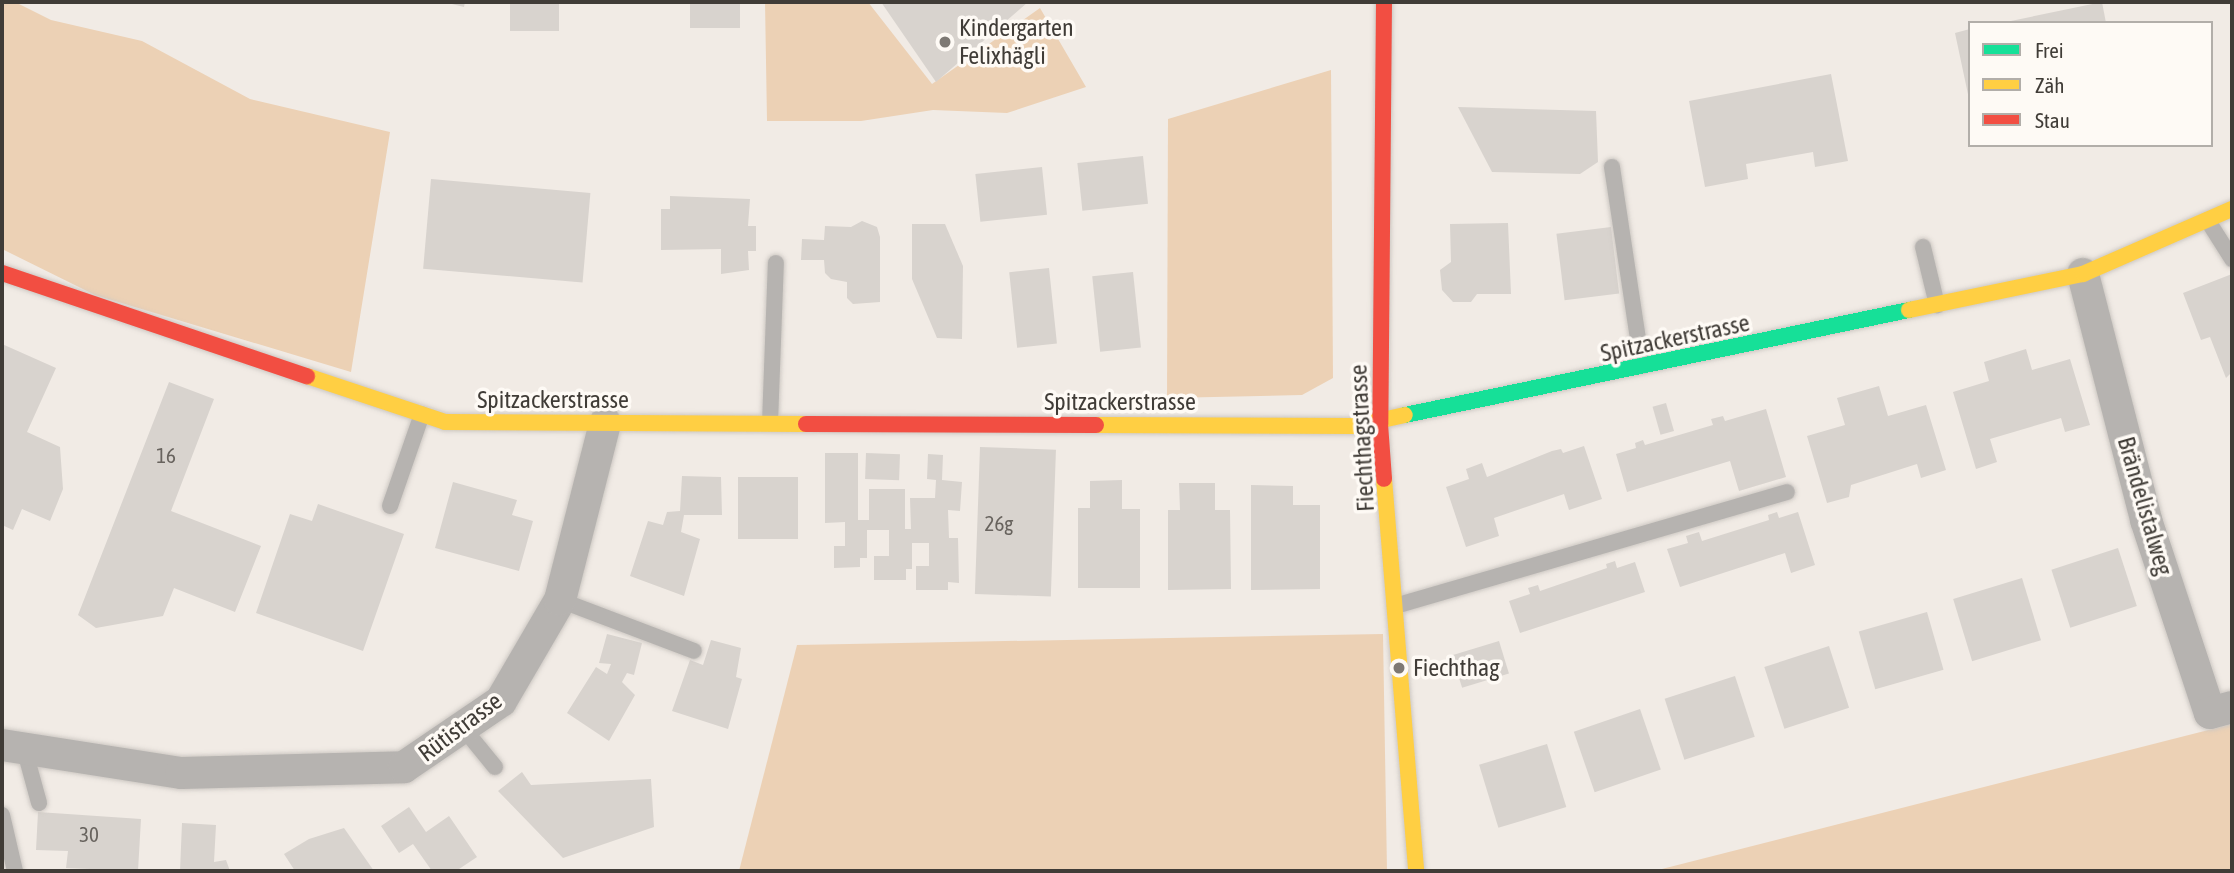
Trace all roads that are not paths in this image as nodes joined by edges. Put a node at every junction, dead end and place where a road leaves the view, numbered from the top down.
1 (1383, 4) edge
2 (1612, 167) dead end
3 (2232, 209) edge
4 (2208, 221) junction
5 (1923, 247) dead end
6 (2232, 259) edge
7 (776, 263) dead end
8 (2, 273) edge
9 (2083, 274) junction
10 (1937, 305) junction
11 (1642, 368) junction
12 (422, 414) junction
13 (605, 423) junction
14 (770, 423) junction
15 (1380, 424) junction
16 (1787, 492) dead end
17 (390, 506) dead end
18 (560, 600) junction
19 (1395, 606) junction
20 (694, 651) dead end
21 (2232, 707) edge
22 (464, 729) junction
23 (13, 747) edge
24 (495, 767) dead end
25 (39, 803) dead end
26 (2, 815) edge
27 (15, 871) edge
28 (1416, 871) edge

1 - 15 street, Fiechthagstrasse
2 - 11 lane
3 - 4 street, Spitzackerstrasse
4 - 6 lane
4 - 9 street, Spitzackerstrasse
5 - 10 lane
7 - 14 lane
8 - 12 street, Spitzackerstrasse
9 - 10 street, Spitzackerstrasse
9 - 21 street, Brändelistalweg
10 - 11 street, Spitzackerstrasse
11 - 15 street, Spitzackerstrasse
12 - 13 street, Spitzackerstrasse
12 - 17 lane
13 - 14 street, Spitzackerstrasse
13 - 18 street, Rütistrasse
14 - 15 street, Spitzackerstrasse
15 - 19 street, Fiechthagstrasse
16 - 19 lane
18 - 20 lane
18 - 22 street, Rütistrasse
19 - 28 street, Fiechthagstrasse
22 - 23 street, Rütistrasse
22 - 24 lane
23 - 25 lane
26 - 27 lane

